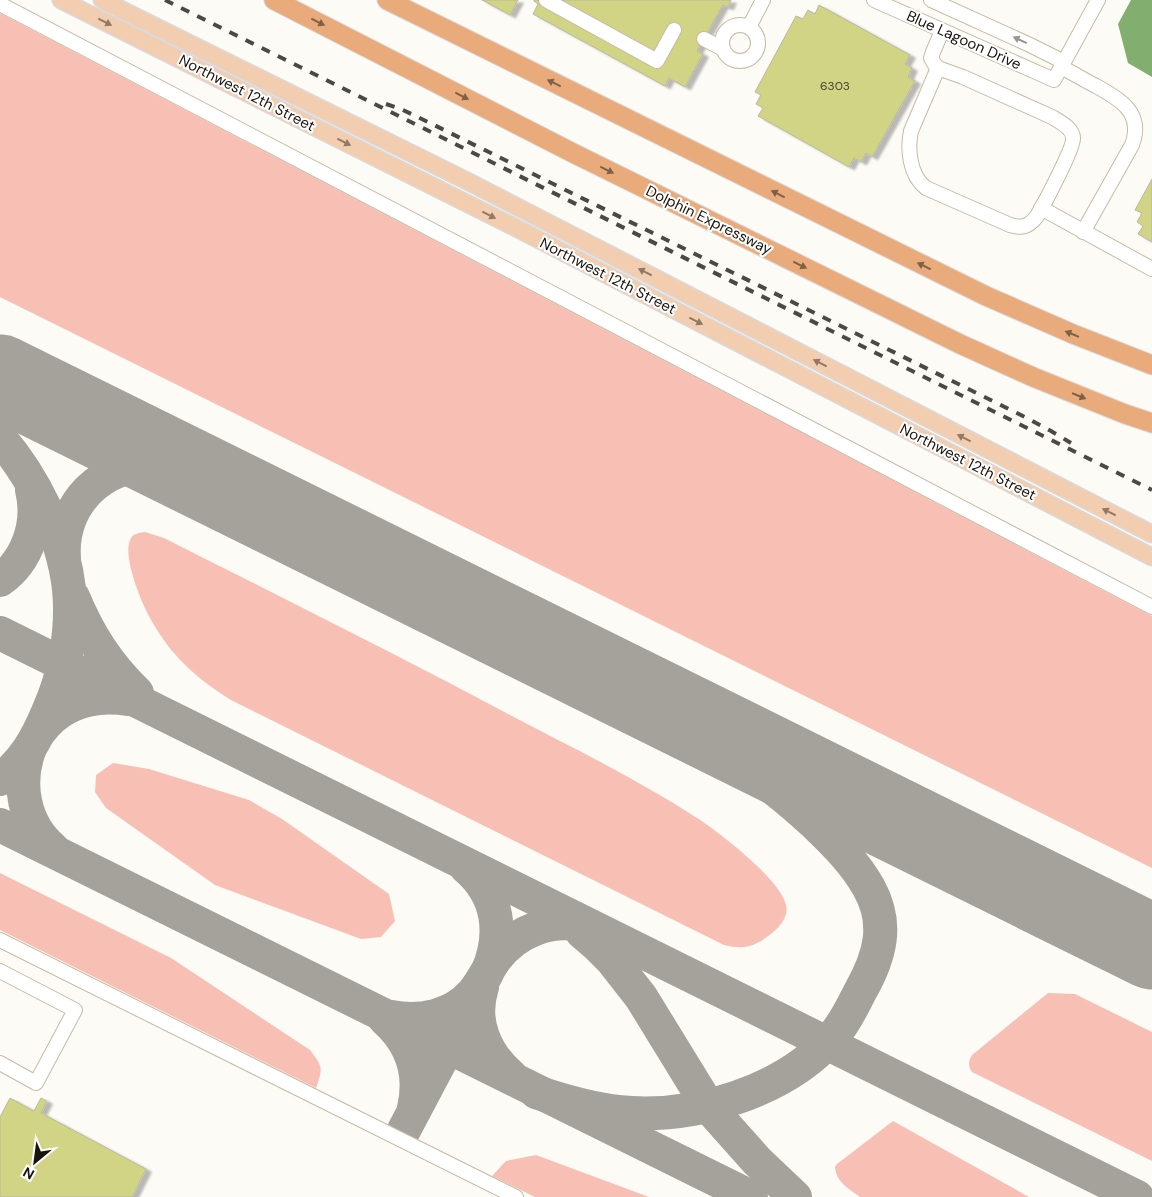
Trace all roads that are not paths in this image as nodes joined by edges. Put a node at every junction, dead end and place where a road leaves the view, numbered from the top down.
1 (61, 0) edge
2 (102, 0) edge
3 (274, 0) edge
4 (387, 0) edge
5 (546, 0) edge
6 (763, 0) edge
7 (874, 0) edge
8 (932, 0) edge
9 (1098, 0) edge
10 (0, 4) edge
11 (749, 27) junction
12 (674, 30) dead end
13 (942, 31) junction
14 (704, 38) dead end
15 (722, 49) junction
16 (1062, 65) junction
17 (938, 68) junction
18 (1041, 208) junction
19 (1083, 232) junction
20 (1152, 269) edge
21 (1117, 352) junction
22 (1152, 357) edge
23 (1152, 365) edge
24 (1152, 423) edge
25 (1152, 534) edge
26 (1152, 557) edge
27 (1152, 607) edge
28 (0, 940) edge
29 (0, 971) edge
30 (0, 1063) edge
31 (516, 1197) edge

1 -> 26 main road, Northwest 12th Street
25 -> 2 main road, Northwest 12th Street
3 -> 24 highway, Dolphin Expressway
21 -> 4 highway
5 - 12 street
6 - 11 street
7 - 13 street, Blue Lagoon Drive
16 -> 8 street, Blue Lagoon Drive
9 - 16 street
10 - 27 street
11 - 15 street
11 - 15 street
13 - 16 street, Blue Lagoon Drive
13 - 17 street
14 - 15 street
16 - 19 street, Blue Lagoon Drive
17 - 18 street
17 - 18 street
18 - 19 street
19 - 20 street
21 - 22 highway
21 - 23 highway
28 - 31 street
29 - 30 street

